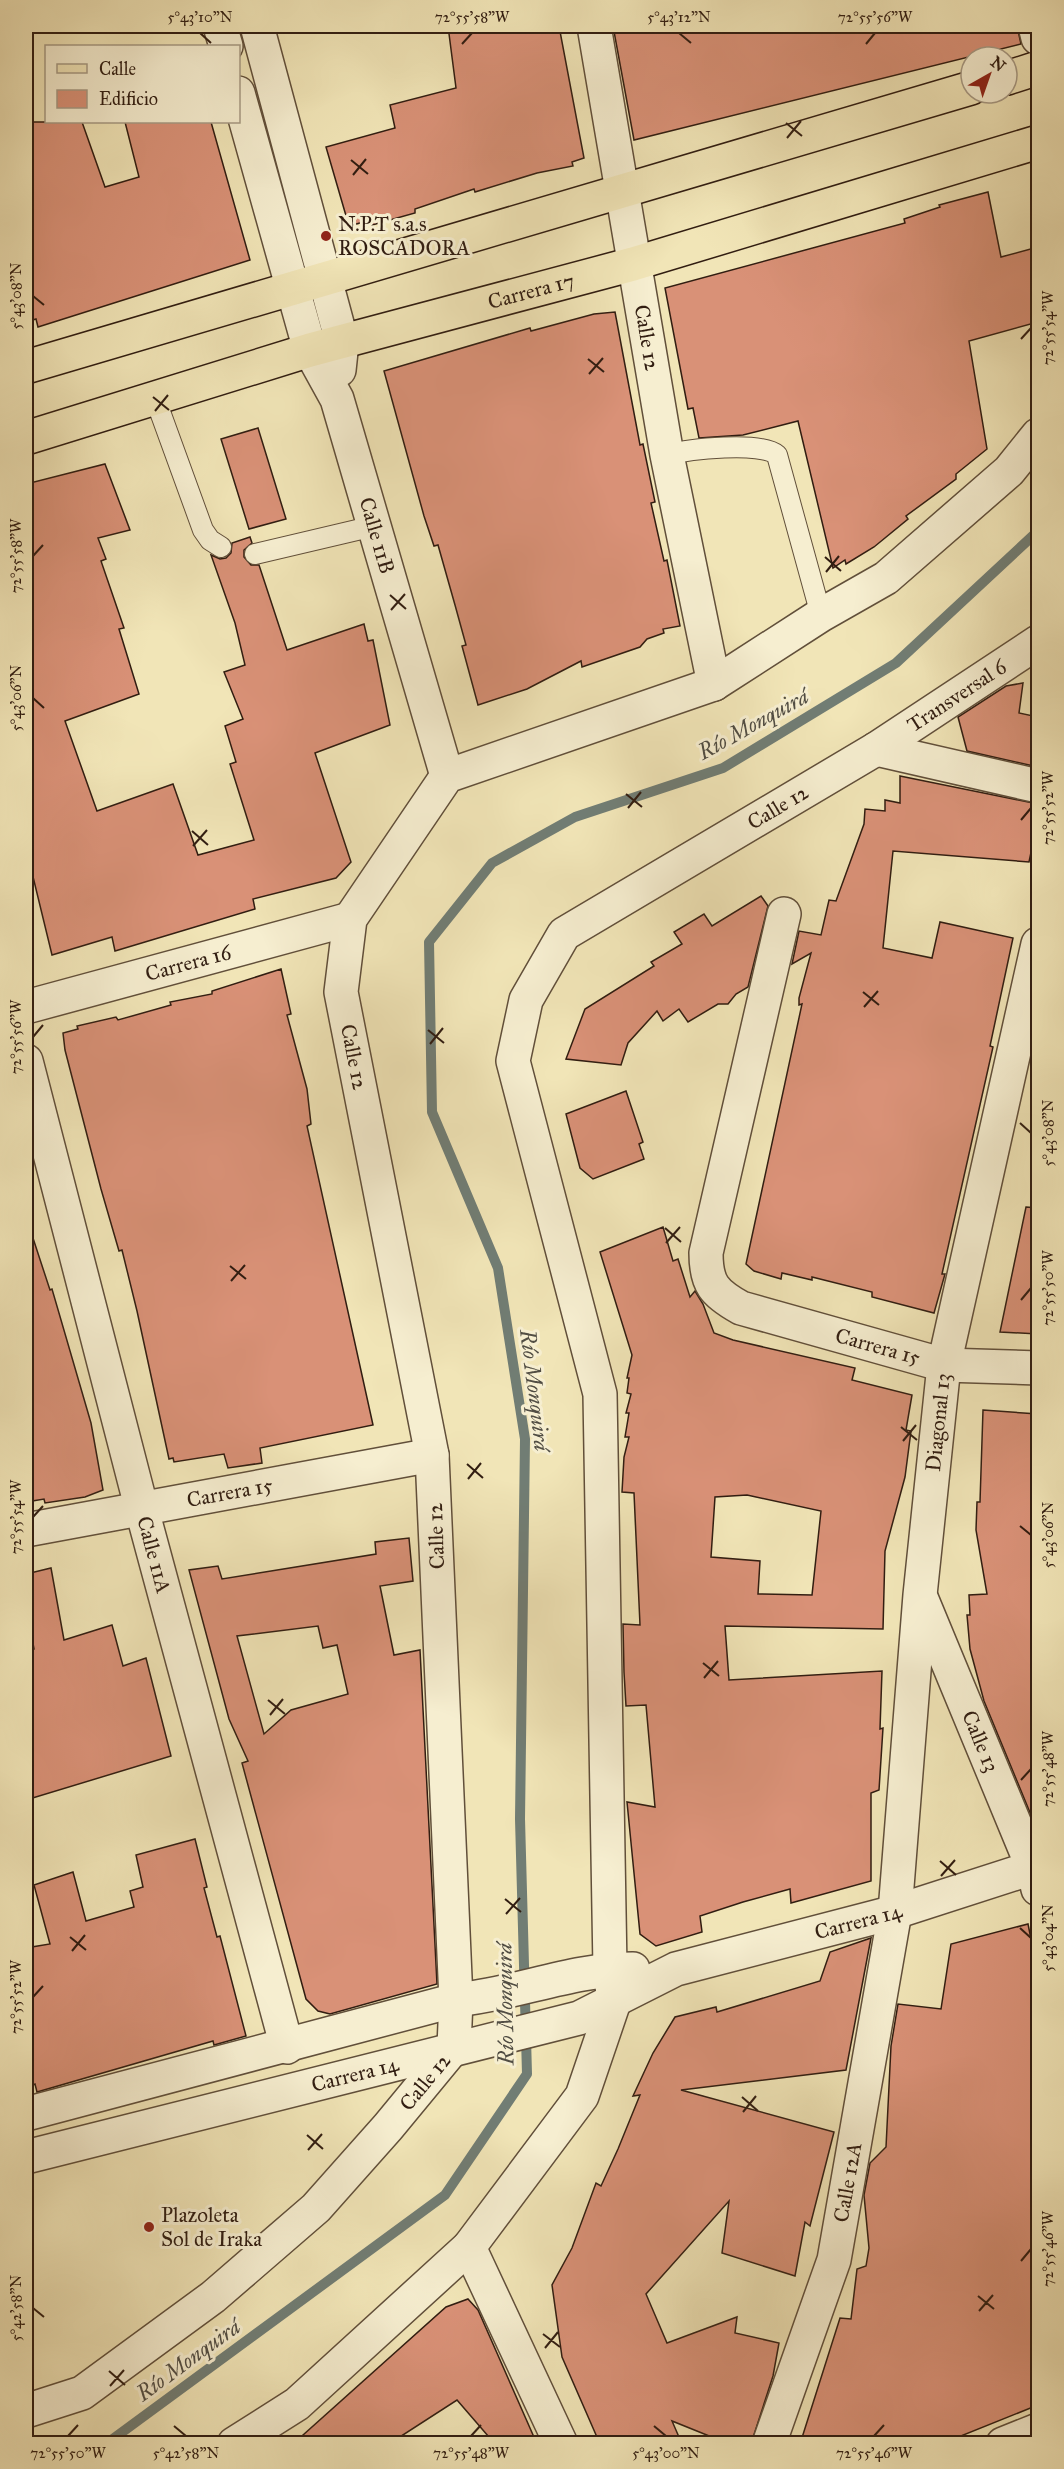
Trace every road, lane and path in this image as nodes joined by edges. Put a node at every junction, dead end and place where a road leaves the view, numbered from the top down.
1 (220, 26) edge
2 (257, 26) edge
3 (594, 26) edge
4 (1035, 26) edge
5 (1038, 38) edge
6 (226, 45) edge
7 (1038, 68) edge
8 (1019, 74) edge
9 (959, 91) edge
10 (240, 100) edge
11 (1038, 142) edge
12 (622, 189) junction
13 (633, 264) junction
14 (325, 278) junction
15 (292, 287) junction
16 (342, 342) junction
17 (310, 351) junction
18 (26, 367) edge
19 (155, 398) junction
20 (337, 399) junction
21 (1038, 435) edge
22 (26, 438) edge
23 (667, 455) junction
24 (374, 526) junction
25 (221, 547) dead end
26 (255, 554) dead end
27 (821, 615) junction
28 (1038, 642) edge
29 (714, 684) junction
30 (876, 749) junction
31 (447, 776) junction
32 (1038, 786) edge
33 (784, 914) dead end
34 (350, 919) junction
35 (1038, 944) edge
36 (26, 1007) edge
37 (26, 1061) edge
38 (944, 1365) junction
39 (1038, 1368) edge
40 (432, 1455) junction
41 (142, 1510) junction
42 (26, 1530) edge
43 (920, 1595) junction
44 (1036, 1874) edge
45 (895, 1912) junction
46 (610, 1969) junction
47 (676, 1969) junction
48 (470, 1999) junction
49 (614, 2002) junction
50 (287, 2047) junction
51 (454, 2047) junction
52 (26, 2114) edge
53 (26, 2157) edge
54 (469, 2247) junction
55 (26, 2411) edge
56 (1038, 2430) edge
57 (234, 2444) edge
58 (561, 2444) edge
59 (769, 2444) edge
60 (1003, 2444) edge

1 - 6 street
2 - 14 street, Calle 11B
3 - 12 street, Calle 12
4 - 5 street
7 - 8 main road
9 - 12 main road
10 - 15 street, Calle 11B
11 - 13 main road, Carrera 17
12 - 13 street, Calle 12
12 - 14 main road
13 - 16 main road, Carrera 17
13 - 23 street, Calle 12
14 - 15 main road
14 - 16 street, Calle 11B
15 - 17 street, Calle 11B
15 - 18 main road
16 - 17 main road, Carrera 17
16 - 20 street, Calle 11B
17 - 19 main road, Carrera 17
17 - 20 street, Calle 11B
19 - 22 main road, Carrera 17
19 - 25 lane
20 - 24 street, Calle 11B
21 - 27 street
23 - 27 lane
23 - 29 street, Calle 12
24 - 26 lane
24 - 31 street, Calle 11B
27 - 29 street
28 - 30 street, Transversal 6
29 - 31 street
30 - 32 street
30 - 46 street, Calle 12
31 - 34 street, Calle 12
33 - 38 street, Carrera 15
34 - 36 street, Carrera 16
34 - 40 street, Calle 12
35 - 38 street, Diagonal 13
37 - 41 street, Calle 11A
38 - 39 street, Carrera 15
38 - 43 street, Diagonal 13
40 - 41 street, Carrera 15
40 - 48 street, Calle 12
41 - 42 street, Carrera 15
41 - 50 street, Calle 11A
43 - 44 street, Calle 13
43 - 45 street, Diagonal 13
44 - 45 street, Carrera 14
45 - 47 street, Carrera 14
45 - 59 street, Calle 12A
46 - 47 street, Carrera 14
46 - 48 street, Carrera 14
46 - 49 street, Calle 12
47 - 49 street, Carrera 14
48 - 50 street, Carrera 14
48 - 51 street, Calle 12
49 - 51 street, Carrera 14
49 - 54 street, Calle 12
50 - 52 street, Carrera 14
51 - 53 street, Carrera 14
51 - 55 street, Calle 12
54 - 57 street, Calle 12
54 - 58 street
56 - 60 street

